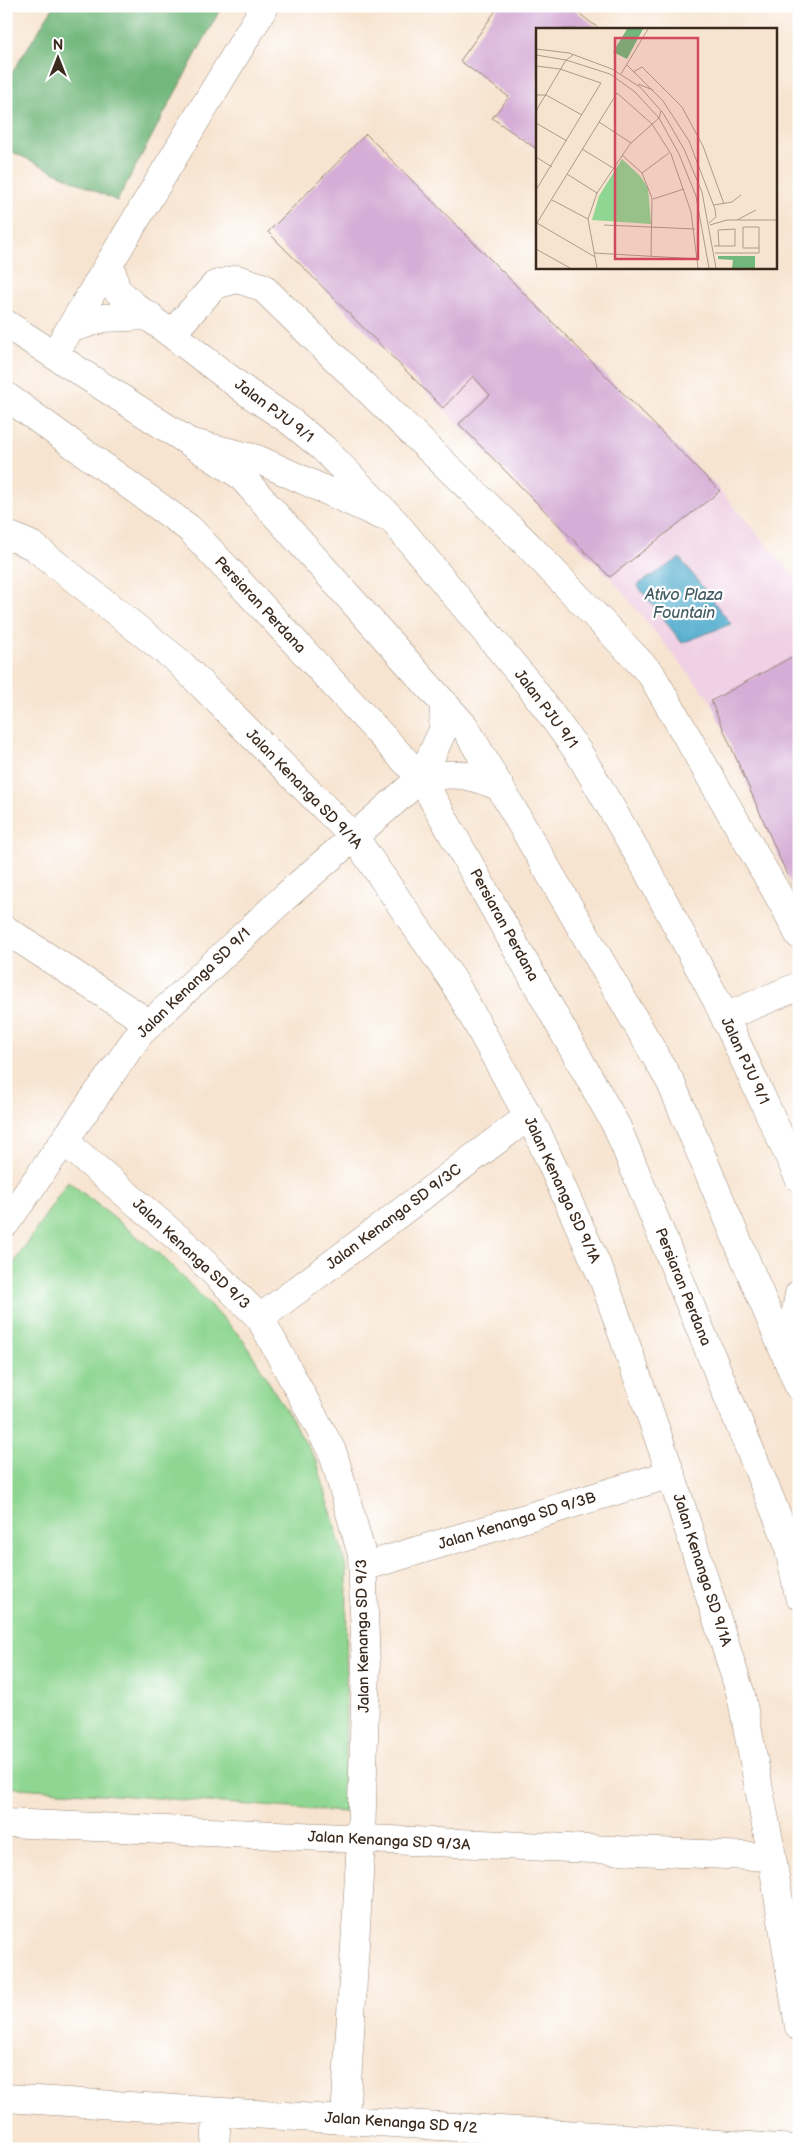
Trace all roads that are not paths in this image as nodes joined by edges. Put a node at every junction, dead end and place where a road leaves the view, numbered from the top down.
1 (265, 6) edge
2 (110, 264) junction
3 (150, 316) junction
4 (6, 324) edge
5 (70, 329) junction
6 (172, 333) junction
7 (54, 355) junction
8 (6, 396) edge
9 (189, 442) junction
10 (393, 520) junction
11 (6, 539) edge
12 (444, 703) junction
13 (422, 778) junction
14 (500, 787) junction
15 (355, 838) junction
16 (6, 930) edge
17 (799, 935) edge
18 (799, 986) edge
19 (725, 1017) junction
20 (150, 1024) junction
21 (529, 1116) junction
22 (64, 1141) junction
23 (795, 1169) edge
24 (799, 1197) edge
25 (6, 1223) edge
26 (799, 1294) edge
27 (260, 1318) junction
28 (787, 1358) junction
29 (799, 1387) edge
30 (671, 1474) junction
31 (362, 1567) junction
32 (799, 1596) edge
33 (6, 1823) edge
34 (361, 1840) junction
35 (772, 1857) junction
36 (799, 2027) edge
37 (6, 2098) edge
38 (217, 2112) junction
39 (345, 2120) junction
40 (501, 2139) edge
41 (215, 2149) edge
42 (796, 2149) edge

1 - 2 street
2 - 3 street, Jalan PJU 9/1
2 - 5 street
3 - 5 street
3 - 6 street, Jalan PJU 9/1
4 - 7 street
5 - 7 street
6 - 10 street, Jalan PJU 9/1
6 - 17 street
7 - 9 street
8 - 13 street, Persiaran Perdana
9 - 10 street
9 - 12 street
10 - 19 street, Jalan PJU 9/1
11 - 15 street, Jalan Kenanga SD 9/1A
12 - 13 street, Jalan Kenanga SD 9/1
12 - 14 street
13 - 14 street
13 - 15 street, Jalan Kenanga SD 9/1
13 - 32 street, Persiaran Perdana
14 - 28 street
15 - 20 street, Jalan Kenanga SD 9/1
15 - 21 street, Jalan Kenanga SD 9/1A
16 - 20 street
18 - 19 street
19 - 23 street, Jalan PJU 9/1
20 - 22 street, Jalan Kenanga SD 9/1
21 - 27 street, Jalan Kenanga SD 9/3C
21 - 30 street, Jalan Kenanga SD 9/1A
22 - 25 street, Jalan Kenanga SD 9/1
22 - 27 street, Jalan Kenanga SD 9/3
23 - 24 street, Jalan PJU 9/1
26 - 28 street
27 - 31 street, Jalan Kenanga SD 9/3
28 - 29 street
30 - 31 street, Jalan Kenanga SD 9/3B
30 - 35 street, Jalan Kenanga SD 9/1A
31 - 34 street, Jalan Kenanga SD 9/3
33 - 34 street, Jalan Kenanga SD 9/3A
34 - 35 street, Jalan Kenanga SD 9/3A
34 - 39 street, Jalan Kenanga SD 9/3
35 - 36 street, Jalan Kenanga SD 9/1A
37 - 38 street, Jalan Kenanga SD 9/2
38 - 39 street, Jalan Kenanga SD 9/2
38 - 41 street
39 - 40 street, Jalan Kenanga SD 9/2
40 - 42 street, Jalan Kenanga SD 9/2

